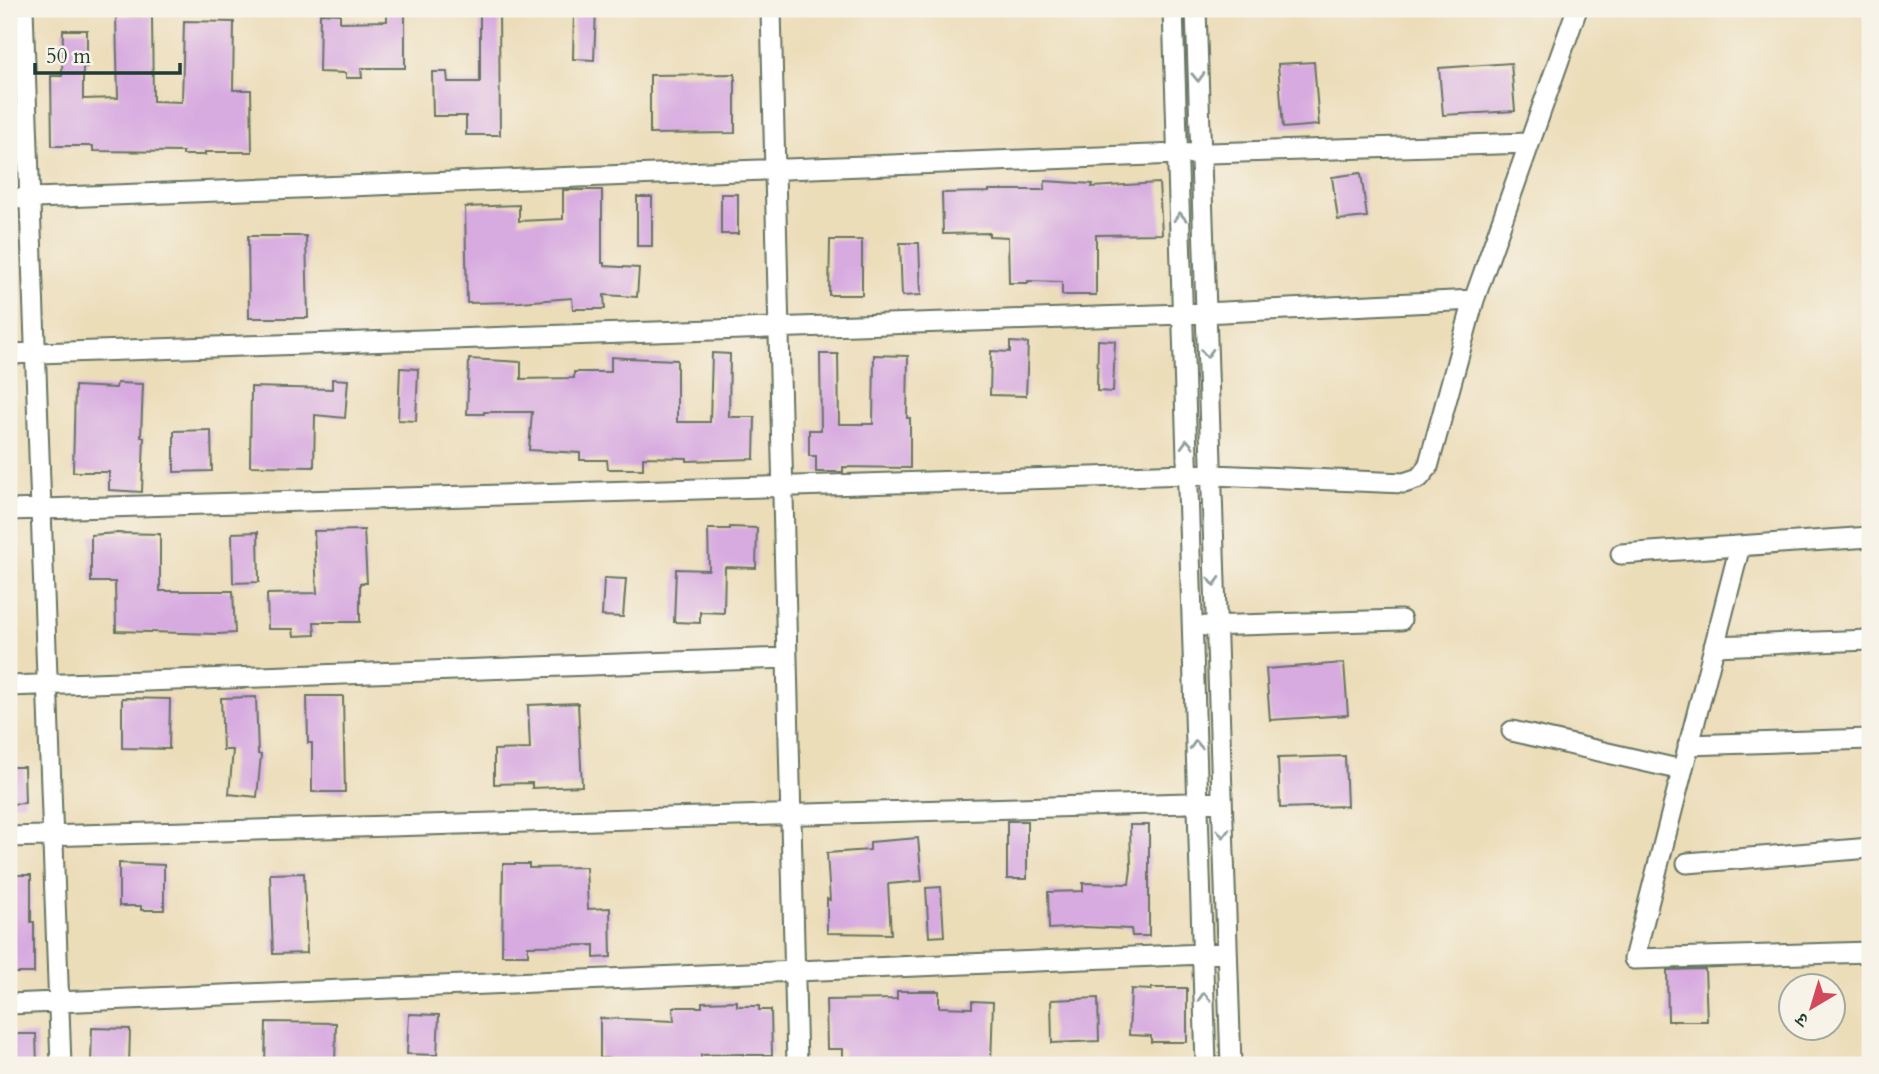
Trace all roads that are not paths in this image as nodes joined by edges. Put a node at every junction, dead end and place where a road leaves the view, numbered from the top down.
1 (23, 9) edge
2 (771, 9) edge
3 (1173, 9) edge
4 (1196, 9) edge
5 (1577, 9) edge
6 (1529, 143) junction
7 (1200, 153) junction
8 (1178, 154) junction
9 (775, 169) junction
10 (30, 198) junction
11 (9, 199) edge
12 (1474, 300) junction
13 (1206, 313) junction
14 (1183, 314) junction
15 (779, 328) junction
16 (36, 353) junction
17 (9, 354) edge
18 (1188, 474) junction
19 (1211, 474) junction
20 (782, 487) junction
21 (41, 509) junction
22 (9, 510) edge
23 (1870, 537) edge
24 (1740, 545) junction
25 (1621, 554) dead end
26 (1401, 620) dead end
27 (1193, 626) junction
28 (1216, 626) junction
29 (1870, 640) edge
30 (1714, 646) junction
31 (787, 658) junction
32 (47, 684) junction
33 (9, 685) edge
34 (1512, 731) dead end
35 (1870, 739) edge
36 (1688, 745) junction
37 (1682, 770) junction
38 (1222, 802) junction
39 (1198, 803) junction
40 (791, 814) junction
41 (53, 836) junction
42 (9, 837) edge
43 (1870, 848) edge
44 (1687, 863) dead end
45 (1870, 952) edge
46 (1227, 953) junction
47 (1203, 954) junction
48 (794, 971) junction
49 (59, 1002) junction
50 (9, 1004) edge
51 (61, 1065) edge
52 (797, 1065) edge
53 (1206, 1065) edge
54 (1231, 1065) edge

1 - 10 street
2 - 9 street
3 - 8 street
4 -> 7 street
5 - 6 street
6 - 7 street
6 - 12 street
7 - 8 street
7 - 13 street
8 - 9 street
14 -> 8 street
9 - 10 street
9 - 15 street
10 - 11 street
10 - 16 street
12 - 13 street
12 - 19 street
13 - 14 street
13 -> 19 street
14 - 15 street
18 -> 14 street
15 - 16 street
15 - 20 street
16 - 17 street
16 - 21 street
18 - 19 street
18 - 20 street
18 - 27 street
19 -> 28 street
20 - 21 street
20 - 31 street
21 - 22 street
21 - 32 street
23 - 24 street
24 - 25 street
24 - 30 street
26 - 28 street
27 - 28 street
39 -> 27 street
28 - 38 street
29 - 30 street
30 - 36 street
31 - 32 street
31 - 40 street
32 - 33 street
32 - 41 street
34 - 37 street
35 - 36 street
36 - 37 street
37 - 45 street
38 - 39 street
38 -> 46 street
39 - 40 street
39 - 47 street
40 - 41 street
40 - 48 street
41 - 42 street
41 - 49 street
43 - 44 street
46 - 47 street
46 - 54 street
47 - 48 street
53 -> 47 street
48 - 49 street
48 - 52 street
49 - 50 street
49 - 51 street

